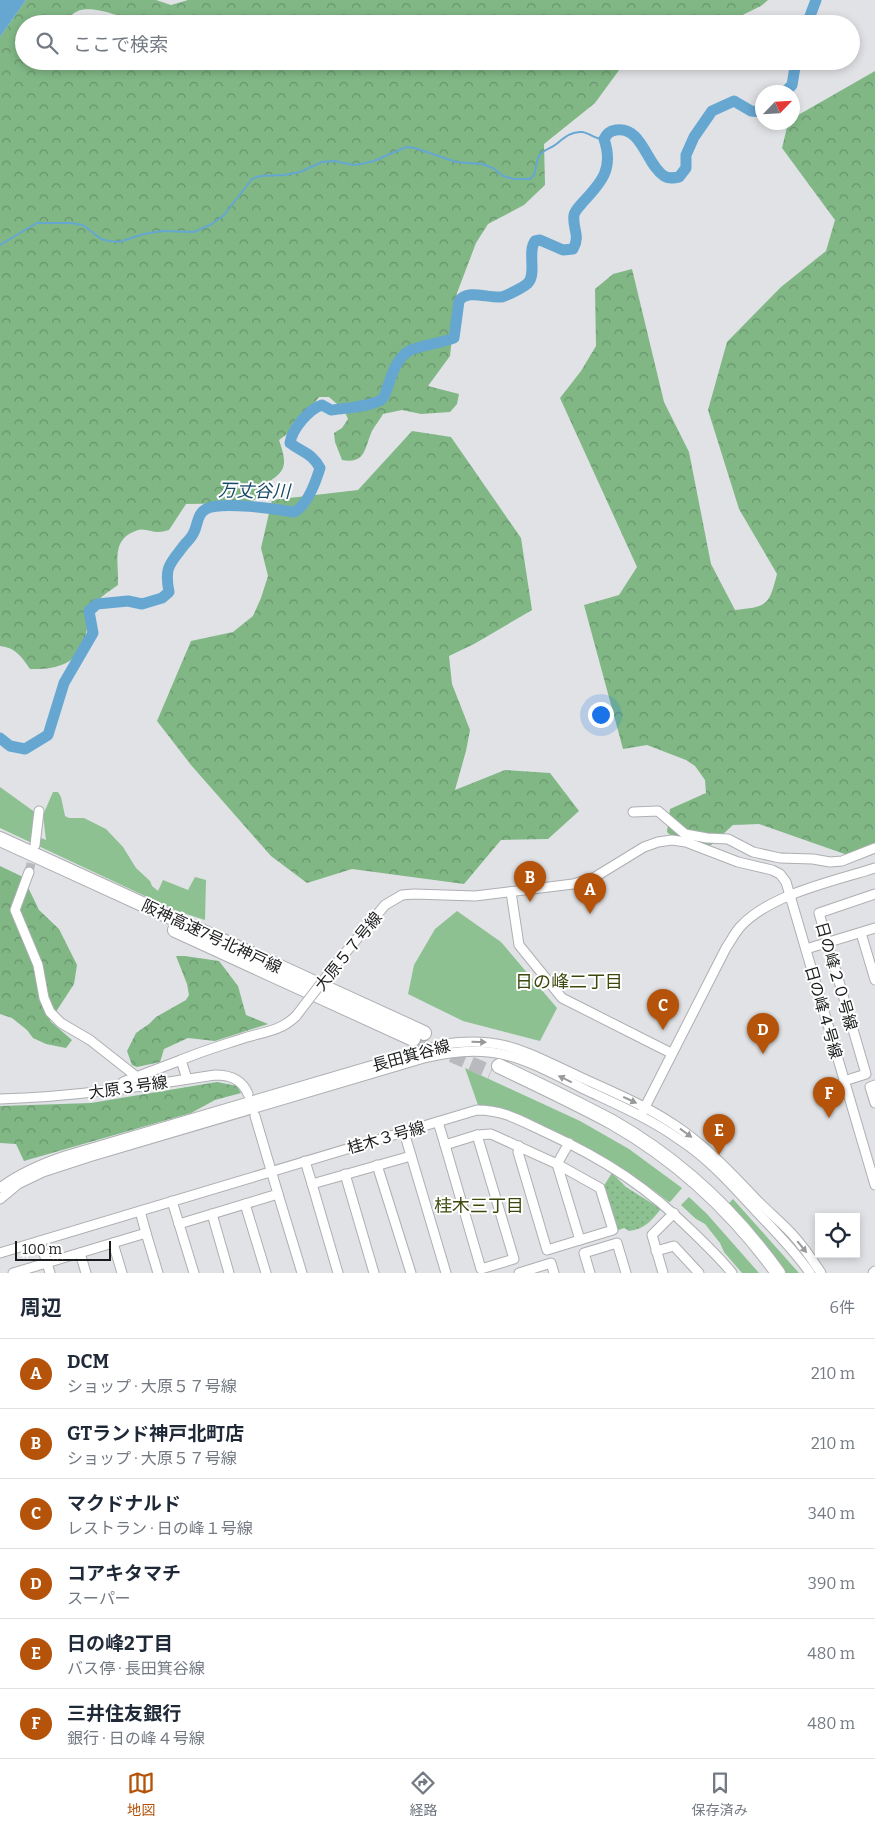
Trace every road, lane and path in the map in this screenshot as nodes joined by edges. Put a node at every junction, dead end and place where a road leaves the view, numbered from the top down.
1 (39, 811) dead end
2 (634, 812) dead end
3 (707, 838) junction
4 (0, 839) edge
5 (35, 845) tunnel mouth
6 (702, 847) junction
7 (875, 848) edge
8 (0, 849) edge
9 (875, 868) edge
10 (29, 872) tunnel mouth
11 (511, 892) junction
12 (875, 894) edge
13 (790, 895) junction
14 (875, 928) edge
15 (860, 932) junction
16 (828, 942) junction
17 (806, 949) junction
18 (875, 980) edge
19 (672, 1053) junction
20 (181, 1060) junction
21 (137, 1077) junction
22 (187, 1079) junction
23 (844, 1081) junction
24 (875, 1085) edge
25 (120, 1090) junction
26 (248, 1094) dead end
27 (0, 1099) edge
28 (875, 1103) edge
29 (645, 1108) junction
30 (255, 1116) dead end
31 (640, 1116) junction
32 (438, 1122) junction
33 (404, 1132) junction
34 (476, 1135) junction
35 (569, 1143) junction
36 (446, 1145) junction
37 (519, 1146) junction
38 (411, 1156) junction
39 (304, 1162) junction
40 (558, 1164) junction
41 (377, 1165) junction
42 (272, 1171) junction
43 (345, 1174) junction
44 (312, 1184) junction
45 (875, 1185) edge
46 (0, 1188) edge
47 (278, 1194) junction
48 (0, 1199) edge
49 (172, 1201) junction
50 (245, 1204) junction
51 (140, 1211) junction
52 (674, 1213) junction
53 (212, 1214) junction
54 (180, 1224) junction
55 (146, 1234) junction
56 (580, 1240) junction
57 (40, 1241) junction
58 (113, 1243) junction
59 (656, 1251) junction
60 (0, 1253) edge
61 (80, 1253) junction
62 (47, 1263) junction
63 (13, 1273) edge
64 (50, 1273) edge
65 (86, 1273) edge
66 (122, 1273) edge
67 (158, 1273) edge
68 (194, 1273) edge
69 (229, 1273) edge
70 (266, 1273) edge
71 (302, 1273) edge
72 (338, 1273) edge
73 (374, 1273) edge
74 (410, 1273) edge
75 (446, 1273) edge
76 (519, 1273) edge
77 (554, 1273) edge
78 (590, 1273) edge
79 (626, 1273) edge
80 (663, 1273) edge
81 (699, 1273) edge
82 (732, 1273) edge
83 (767, 1273) edge
84 (778, 1273) edge
85 (810, 1273) edge
86 (821, 1273) edge

1 - 5 street
2 - 3 street
3 - 6 street
3 - 7 street
4 - 8 highway, 阪神高速7号北神戸線
6 - 11 street, 大原５７号線
6 - 13 street, 大原５７号線
9 - 13 street
10 - 21 street
11 - 19 street
11 - 20 street, 大原５７号線, bridge
12 - 16 street, 日の峰２０号線
13 - 17 street, 日の峰４号線
13 - 19 street
14 - 15 street
15 - 16 street
15 - 18 street
16 - 17 street
16 - 23 street, 日の峰２０号線
17 - 23 street, 日の峰４号線
19 - 29 street
20 - 21 street, 大原５７号線
20 - 22 street
21 - 25 street, 大原５７号線
22 - 25 street, 大原３号線
22 - 26 street, 大原３号線
23 - 45 street, 日の峰４号線
24 - 28 street
25 - 27 street, 大原３号線
29 - 31 street
46 -> 29 street, 長田箕谷線
29 -> 86 street, 長田箕谷線
30 - 42 street
31 -> 48 street, 長田箕谷線
31 - 85 street, 長田箕谷線
32 - 33 street, 桂木３号線
32 - 35 street, 桂木３号線
32 - 36 street
33 - 38 street
33 - 39 street, 桂木３号線
34 - 36 street
34 - 36 street
34 - 37 street
35 - 40 street
35 - 52 street, 桂木３号線
37 - 40 street
37 - 56 street
38 - 41 street
38 - 75 street
39 - 42 street, 桂木３号線
39 - 44 street
40 - 56 street
40 - 56 street
41 - 43 street
41 - 74 street
42 - 47 street
42 - 49 street, 桂木３号線
43 - 44 street
43 - 73 street
44 - 72 street
47 - 50 street
47 - 71 street
49 - 51 street, 桂木３号線
49 - 54 street
50 - 53 street
50 - 70 street
51 - 55 street
51 - 57 street, 桂木３号線
52 - 59 street
52 - 82 street, 桂木３号線
53 - 54 street
53 - 69 street
54 - 68 street
55 - 58 street
55 - 67 street
57 - 60 street, 桂木３号線
57 - 62 street
58 - 61 street
58 - 66 street
59 - 80 street
59 - 81 street
61 - 62 street
61 - 65 street
62 - 63 street
62 - 64 street
76 - 77 street
78 - 79 street
83 - 84 highway

